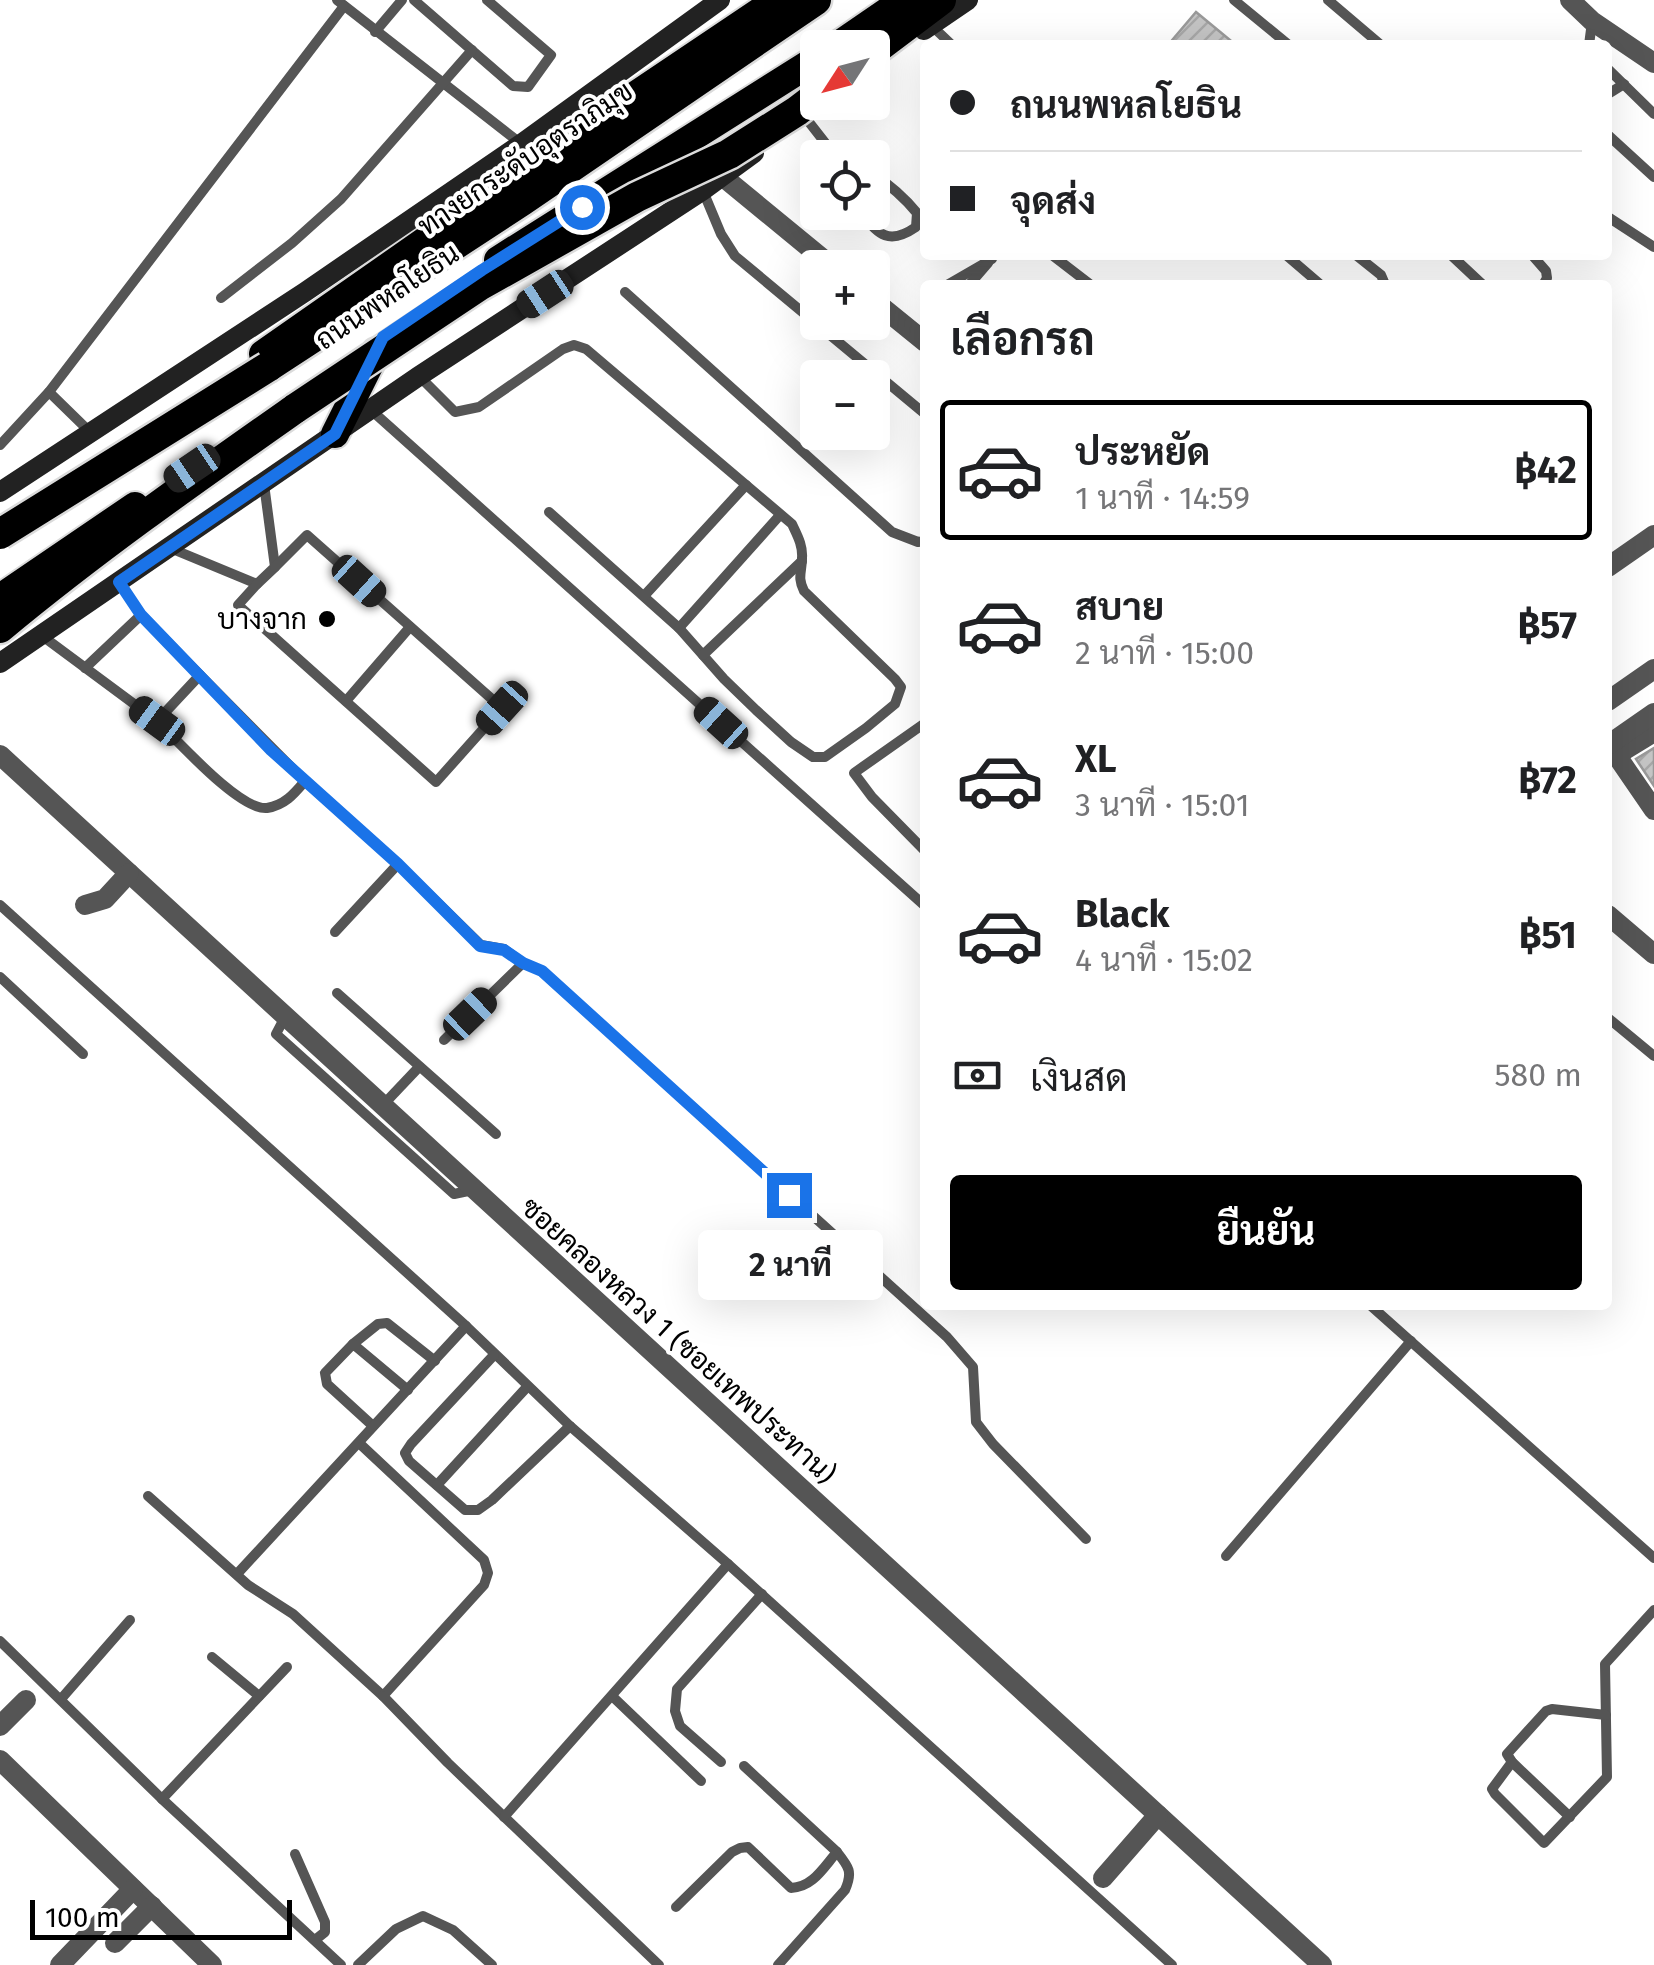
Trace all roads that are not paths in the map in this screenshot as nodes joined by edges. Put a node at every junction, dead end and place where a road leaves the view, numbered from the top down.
1 (402, 0) edge
2 (414, 0) edge
3 (487, 0) edge
4 (720, 0) edge
5 (777, 0) edge
6 (816, 0) edge
7 (904, 0) edge
8 (968, 0) edge
9 (1234, 0) edge
10 (1328, 0) edge
11 (340, 3) edge
12 (1585, 8) edge
13 (936, 12) edge
14 (860, 30) edge
15 (376, 32) junction
16 (950, 40) edge
17 (1282, 40) edge
18 (1376, 40) edge
19 (1588, 40) edge
20 (890, 41) edge
21 (472, 50) junction
22 (890, 52) edge
23 (1654, 63) edge
24 (800, 69) edge
25 (1612, 73) edge
26 (444, 84) junction
27 (1624, 84) junction
28 (1612, 92) edge
29 (800, 110) edge
30 (1654, 114) edge
31 (800, 115) edge
32 (1612, 139) edge
33 (521, 144) junction
34 (722, 176) junction
35 (1654, 177) edge
36 (890, 185) edge
37 (702, 190) junction
38 (1612, 221) edge
39 (876, 230) edge
40 (1654, 247) edge
41 (812, 250) edge
42 (989, 260) edge
43 (991, 260) edge
44 (1058, 260) edge
45 (1292, 260) edge
46 (1362, 260) edge
47 (1456, 260) edge
48 (955, 280) edge
49 (973, 280) edge
50 (1084, 280) edge
51 (1315, 280) edge
52 (1383, 280) edge
53 (1478, 280) edge
54 (625, 292) dead end
55 (221, 298) dead end
56 (890, 314) edge
57 (383, 337) junction
58 (920, 338) edge
59 (419, 376) junction
60 (49, 392) junction
61 (371, 410) junction
62 (920, 410) edge
63 (90, 432) junction
64 (335, 434) junction
65 (0, 444) edge
66 (264, 483) junction
67 (746, 485) junction
68 (0, 492) edge
69 (550, 512) dead end
70 (780, 515) junction
71 (0, 536) edge
72 (1654, 536) edge
73 (920, 542) edge
74 (168, 548) junction
75 (802, 560) junction
76 (1612, 564) edge
77 (275, 567) junction
78 (119, 582) junction
79 (257, 584) junction
80 (644, 596) junction
81 (0, 598) edge
82 (141, 615) junction
83 (410, 626) junction
84 (0, 628) edge
85 (679, 628) junction
86 (41, 636) junction
87 (703, 654) junction
88 (0, 664) edge
89 (85, 668) junction
90 (1654, 669) edge
91 (200, 675) junction
92 (1612, 698) edge
93 (346, 701) junction
94 (1654, 714) edge
95 (157, 721) junction
96 (920, 727) edge
97 (1654, 732) edge
98 (1612, 742) edge
99 (0, 755) edge
100 (305, 781) junction
101 (1654, 810) edge
102 (920, 846) edge
103 (398, 864) junction
104 (129, 873) junction
105 (920, 902) edge
106 (0, 904) edge
107 (85, 905) dead end
108 (1612, 918) edge
109 (335, 932) dead end
110 (1654, 954) edge
111 (523, 963) junction
112 (0, 977) edge
113 (337, 993) dead end
114 (285, 1016) junction
115 (1612, 1021) edge
116 (444, 1040) dead end
117 (84, 1054) dead end
118 (1654, 1056) edge
119 (419, 1067) junction
120 (383, 1106) junction
121 (496, 1134) dead end
122 (475, 1190) junction
123 (1376, 1310) edge
124 (466, 1326) junction
125 (1410, 1341) junction
126 (353, 1344) junction
127 (494, 1355) junction
128 (434, 1360) junction
129 (527, 1387) junction
130 (408, 1390) junction
131 (373, 1426) junction
132 (570, 1426) junction
133 (359, 1443) junction
134 (437, 1485) junction
135 (148, 1496) dead end
136 (1086, 1539) dead end
137 (1226, 1556) dead end
138 (1654, 1558) edge
139 (728, 1564) junction
140 (236, 1574) junction
141 (762, 1594) junction
142 (1654, 1610) edge
143 (130, 1620) dead end
144 (0, 1641) edge
145 (212, 1657) dead end
146 (286, 1666) dead end
147 (259, 1696) junction
148 (384, 1696) junction
149 (612, 1696) junction
150 (60, 1699) junction
151 (26, 1700) dead end
152 (1606, 1714) junction
153 (0, 1726) edge
154 (0, 1760) edge
155 (720, 1762) dead end
156 (1512, 1762) junction
157 (744, 1766) dead end
158 (701, 1781) dead end
159 (162, 1800) junction
160 (1158, 1816) junction
161 (504, 1817) junction
162 (1570, 1817) junction
163 (837, 1852) junction
164 (295, 1854) dead end
165 (1104, 1878) dead end
166 (133, 1889) junction
167 (152, 1906) junction
168 (676, 1907) dead end
169 (314, 1940) junction
170 (115, 1943) dead end
171 (60, 1965) edge
172 (212, 1965) edge
173 (341, 1965) edge
174 (358, 1965) edge
175 (492, 1965) edge
176 (659, 1965) edge
177 (778, 1965) edge
178 (1172, 1965) edge
179 (1322, 1965) edge

1 - 15 lane
2 - 21 lane
3 - 21 lane
4 - 33 main road, ถนนพหลโยธิน
5 - 71 highway, ถนนพหลโยธิน
6 - 71 highway, ทางยกระดับอุตราภิมุข, bridge
7 - 14 highway
8 - 13 main road
9 - 17 lane
10 - 18 lane
11 - 15 lane
11 - 60 lane
12 - 19 lane
12 - 23 street
13 - 16 lane
13 - 20 highway
13 - 22 main road
15 - 26 lane
21 - 26 lane
24 - 57 highway, ถนนพหลโยธิน
25 - 27 lane
26 - 33 lane
26 - 55 lane
27 - 28 lane
27 - 30 lane
29 - 84 highway, bridge
31 - 34 main road
32 - 35 lane
33 - 63 main road, ถนนพหลโยธิน
34 - 37 main road
34 - 41 street
36 - 39 lane
37 - 59 main road
37 - 62 lane
38 - 40 lane
42 - 48 lane
43 - 49 lane
44 - 50 lane
45 - 51 lane
46 - 52 lane
47 - 53 lane
54 - 73 lane
56 - 58 street
57 - 64 highway
57 - 81 highway, ถนนพหลโยธิน
59 - 61 main road
59 - 67 lane
60 - 63 lane
60 - 65 lane
61 - 64 main road
61 - 105 lane
63 - 68 main road, ถนนพหลโยธิน
64 - 66 main road
66 - 74 main road
66 - 77 lane
67 - 70 lane
67 - 80 lane
69 - 80 lane
70 - 75 lane
70 - 85 lane
72 - 76 street
74 - 78 main road
74 - 79 lane
75 - 87 lane
75 - 87 lane
77 - 79 lane
77 - 83 lane
78 - 82 lane
78 - 86 main road
79 - 93 lane
80 - 85 lane
82 - 89 lane
82 - 91 lane
83 - 93 lane
83 - 93 lane
85 - 87 lane
86 - 88 main road
86 - 89 lane
89 - 95 lane
90 - 92 street
91 - 95 lane
91 - 100 lane
94 - 98 street
95 - 100 lane
96 - 102 lane
97 - 101 street
99 - 104 street, ซอยคลองหลวง 1 (ซอยเทพประทาน)
100 - 103 lane
103 - 109 lane
103 - 111 lane
104 - 107 street
104 - 114 street, ซอยคลองหลวง 1 (ซอยเทพประทาน)
106 - 124 lane
108 - 110 street
111 - 116 lane
111 - 136 lane
112 - 117 lane
113 - 119 lane
114 - 120 street, ซอยคลองหลวง 1 (ซอยเทพประทาน)
114 - 122 lane
115 - 118 lane
119 - 120 lane
119 - 121 lane
120 - 122 street, ซอยคลองหลวง 1 (ซอยเทพประทาน)
122 - 160 street, ซอยคลองหลวง 1 (ซอยเทพประทาน)
123 - 125 lane
124 - 127 lane
124 - 128 lane
125 - 137 lane
125 - 138 lane
126 - 128 lane
126 - 130 lane
126 - 131 lane
127 - 129 lane
127 - 134 lane
128 - 130 lane
129 - 132 lane
129 - 134 lane
130 - 131 lane
131 - 133 lane
132 - 134 lane
132 - 139 lane
133 - 140 lane
133 - 148 lane
135 - 140 lane
139 - 141 lane
139 - 149 lane
140 - 148 lane
141 - 155 lane
141 - 178 lane
142 - 152 lane
143 - 150 lane
144 - 150 lane
145 - 147 lane
146 - 147 lane
147 - 159 lane
148 - 161 lane
149 - 158 lane
149 - 161 lane
150 - 159 lane
151 - 153 street
152 - 156 lane
152 - 162 lane
154 - 166 street
156 - 162 lane
156 - 162 lane
157 - 163 lane
159 - 169 lane
160 - 165 street
160 - 179 street, ซอยคลองหลวง 1 (ซอยเทพประทาน)
161 - 176 lane
163 - 168 lane
163 - 177 lane
164 - 169 lane
166 - 167 street
166 - 171 street
167 - 170 street
167 - 172 street
169 - 173 lane
174 - 175 lane

